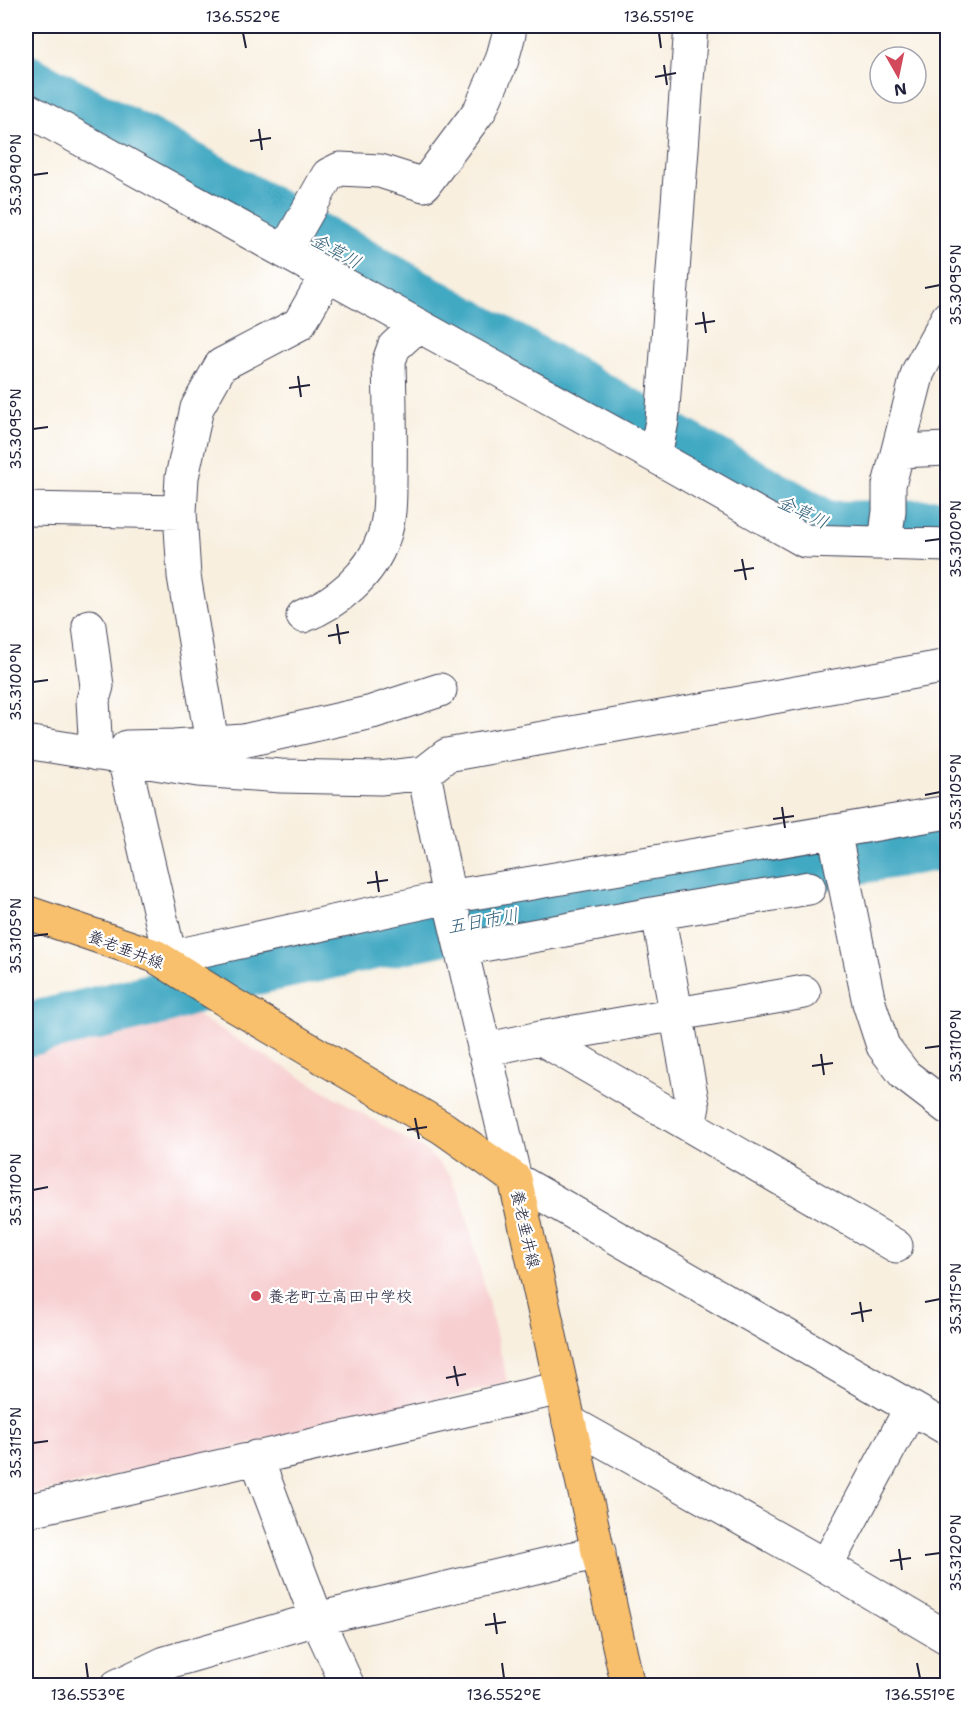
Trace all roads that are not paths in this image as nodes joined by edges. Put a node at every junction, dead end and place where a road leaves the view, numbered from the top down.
1 (691, 26) edge
2 (509, 34) dead end
3 (26, 109) edge
4 (293, 237) junction
5 (327, 275) junction
6 (948, 316) edge
7 (418, 325) junction
8 (933, 371) edge
9 (948, 448) edge
10 (898, 451) junction
11 (655, 456) junction
12 (26, 508) edge
13 (180, 512) junction
14 (887, 529) junction
15 (948, 545) edge
16 (303, 616) dead end
17 (89, 626) dead end
18 (948, 666) edge
19 (440, 690) dead end
20 (26, 742) edge
21 (212, 743) junction
22 (110, 756) junction
23 (424, 773) junction
24 (948, 812) edge
25 (834, 831) junction
26 (809, 888) dead end
27 (449, 897) junction
28 (26, 912) edge
29 (658, 913) junction
30 (461, 949) junction
31 (170, 963) junction
32 (804, 992) dead end
33 (676, 1014) junction
34 (540, 1038) junction
35 (484, 1050) junction
36 (948, 1108) edge
37 (689, 1125) junction
38 (515, 1179) junction
39 (896, 1246) dead end
40 (561, 1388) junction
41 (911, 1408) junction
42 (568, 1422) junction
43 (948, 1429) edge
44 (256, 1457) junction
45 (26, 1511) edge
46 (599, 1552) junction
47 (826, 1566) junction
48 (317, 1619) junction
49 (948, 1638) edge
50 (117, 1686) edge
51 (348, 1686) edge
52 (628, 1686) edge

1 - 11 street
2 - 4 street
3 - 4 street
4 - 5 street
5 - 7 street
5 - 13 street
6 - 8 street
7 - 11 street
7 - 16 street
8 - 10 street
9 - 10 street
10 - 14 street
11 - 14 street
12 - 13 street
13 - 21 street
14 - 15 street
17 - 22 street
18 - 23 street
19 - 21 street
20 - 22 street
21 - 22 street
22 - 23 street
22 - 31 street
23 - 27 street
24 - 25 street
25 - 27 street
25 - 36 street
26 - 29 street
27 - 30 street
27 - 31 street
28 - 31 main road, 養老垂井線
29 - 30 street
29 - 33 street
30 - 35 street
31 - 38 main road, 養老垂井線
32 - 33 street
33 - 34 street
33 - 37 street
34 - 35 street
34 - 37 street
35 - 38 street
37 - 39 street
38 - 40 main road, 養老垂井線
38 - 41 street
40 - 42 main road, 養老垂井線
40 - 44 street
41 - 43 street
41 - 47 street
42 - 46 main road, 養老垂井線
42 - 47 street
44 - 45 street
44 - 48 street
46 - 48 street
46 - 52 main road, 養老垂井線
47 - 49 street
48 - 50 street
48 - 51 street

